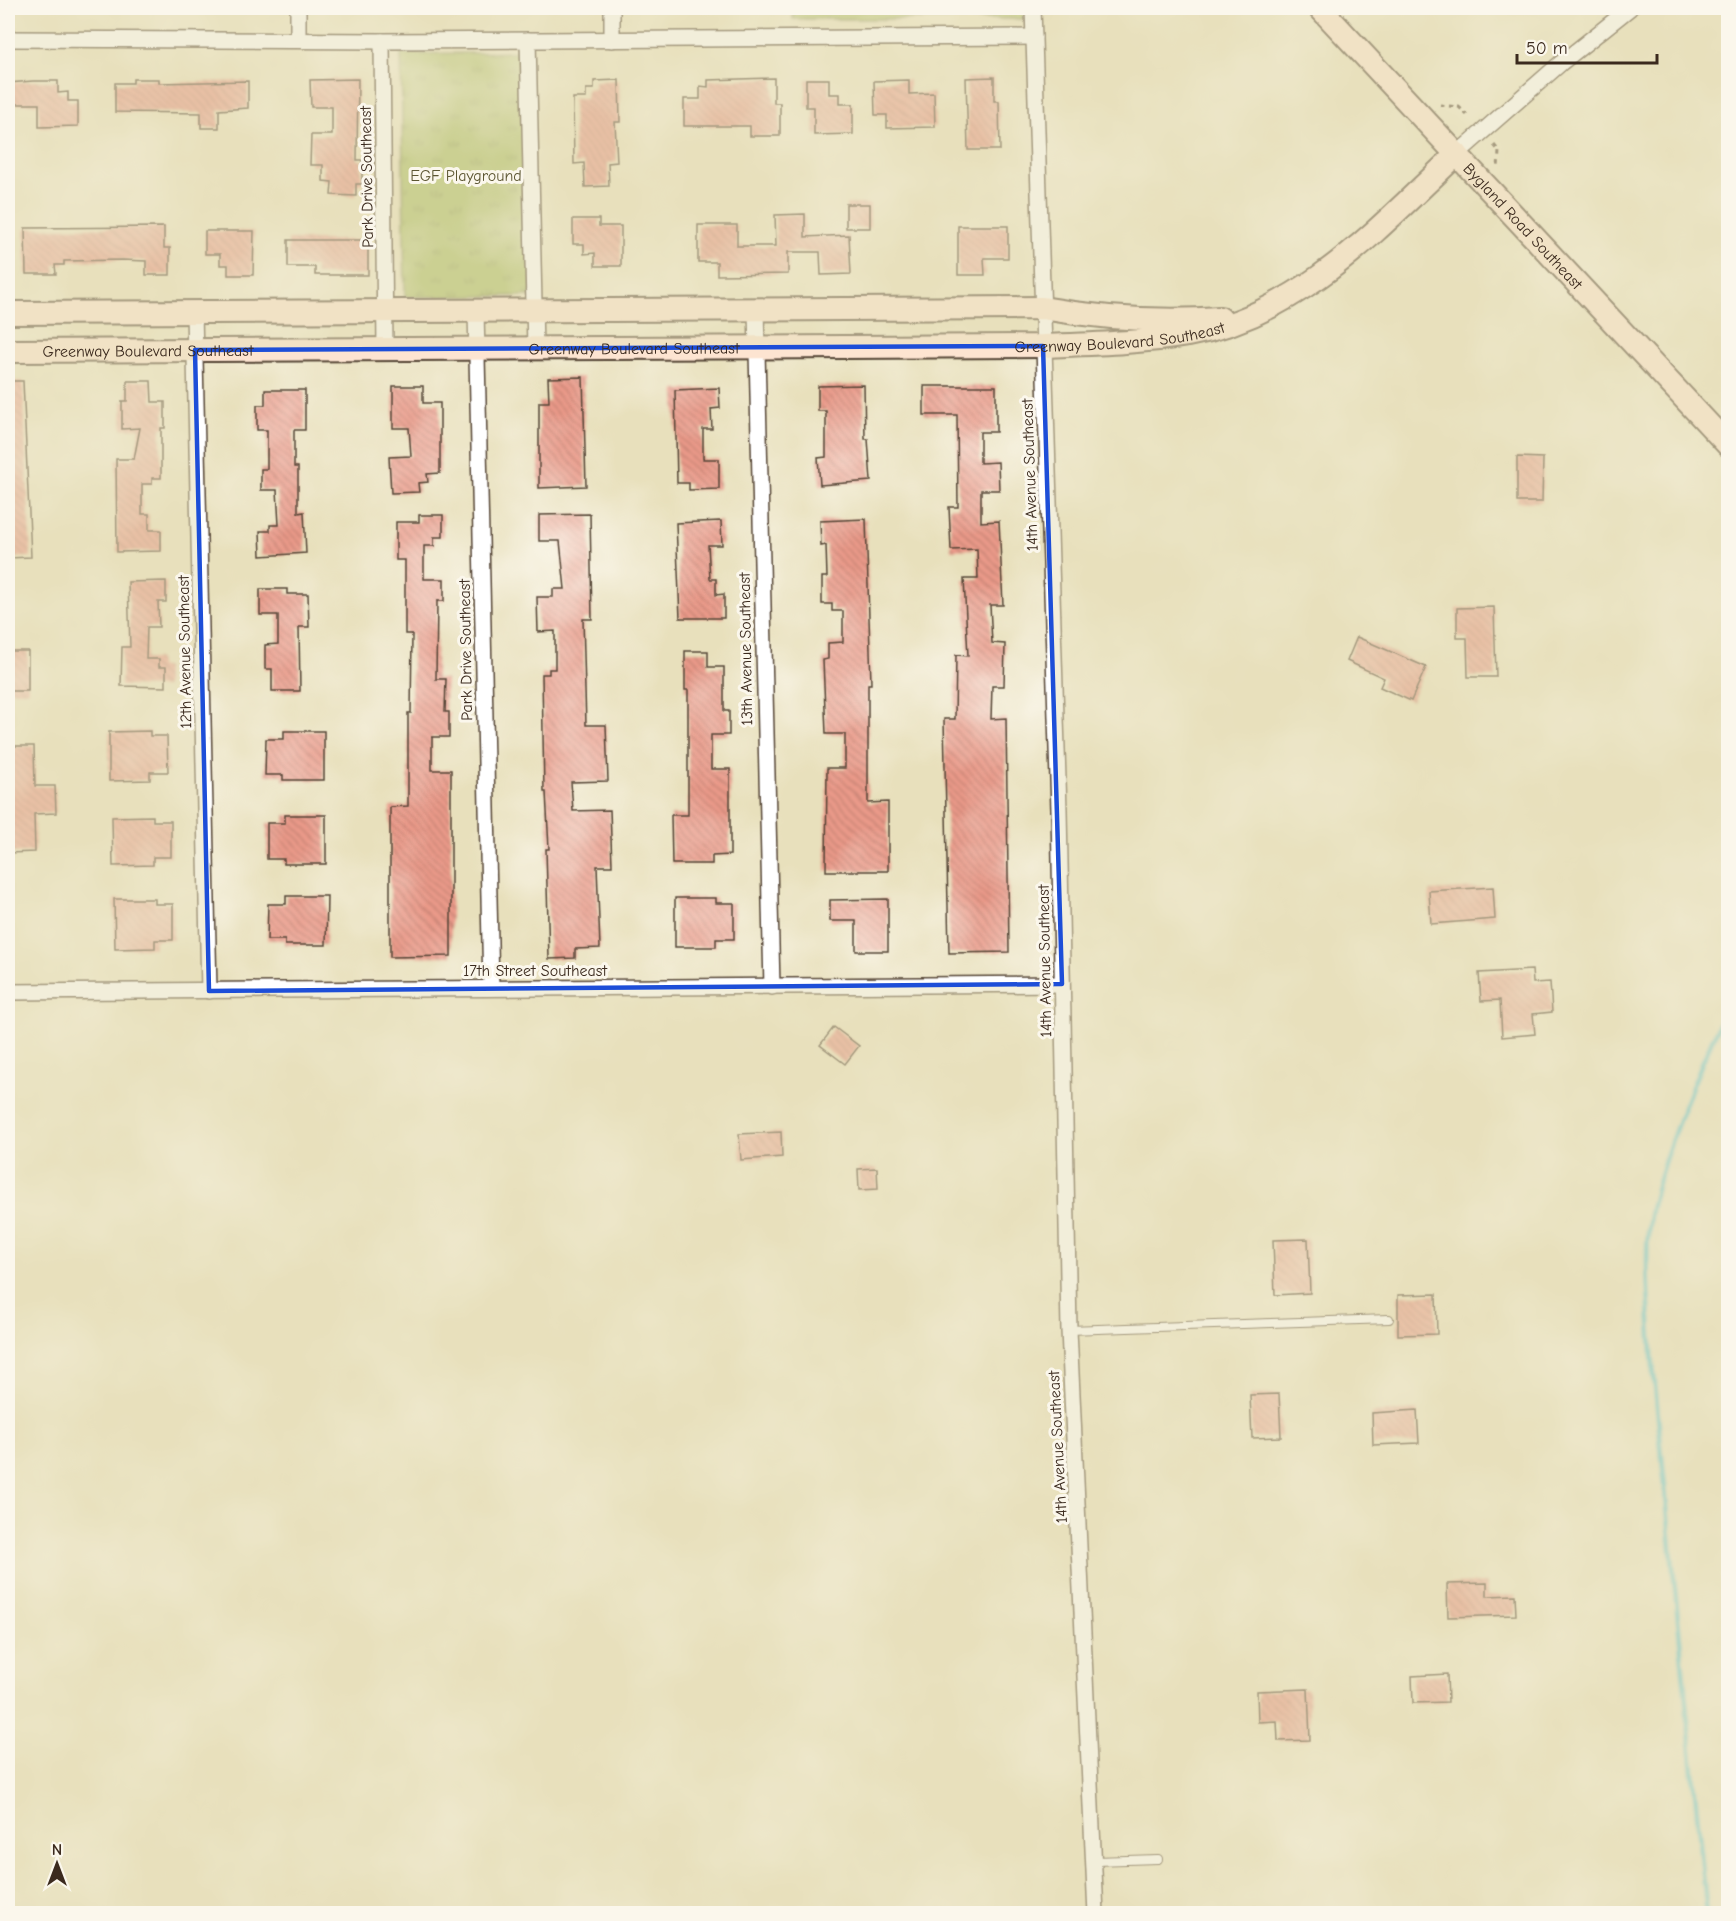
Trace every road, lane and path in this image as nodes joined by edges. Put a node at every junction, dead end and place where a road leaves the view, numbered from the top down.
1 (298, 8) edge
2 (612, 8) edge
3 (1033, 8) edge
4 (1320, 8) edge
5 (1630, 8) edge
6 (1034, 37) junction
7 (8, 39) edge
8 (298, 40) junction
9 (382, 40) junction
10 (528, 40) junction
11 (612, 40) junction
12 (1457, 154) junction
13 (1042, 308) junction
14 (756, 309) junction
15 (476, 310) junction
16 (534, 310) junction
17 (385, 311) junction
18 (194, 312) junction
19 (8, 313) edge
20 (1255, 313) junction
21 (1042, 346) junction
22 (756, 347) junction
23 (535, 348) junction
24 (385, 349) junction
25 (477, 349) junction
26 (195, 350) junction
27 (8, 351) edge
28 (1728, 445) edge
29 (1062, 984) junction
30 (772, 987) junction
31 (491, 988) junction
32 (209, 991) junction
33 (8, 992) edge
34 (1389, 1319) dead end
35 (1070, 1330) junction
36 (1158, 1859) dead end
37 (1095, 1861) junction
38 (1096, 1914) edge

1 - 8 street
2 - 11 street
3 - 6 street, 14th Avenue Southeast
4 - 12 street, Bygland Road Southeast
5 - 12 street
6 - 11 street
6 - 13 street, 14th Avenue Southeast
7 - 8 street
8 - 9 street
9 - 10 street
9 - 17 street, Park Drive Southeast
10 - 11 street
10 - 16 street
12 - 20 street, Greenway Boulevard Southeast
12 - 28 street, Bygland Road Southeast
13 - 14 street, Greenway Boulevard Southeast
13 - 20 street, Greenway Boulevard Southeast
13 - 21 street, 14th Avenue Southeast
14 - 16 street, Greenway Boulevard Southeast
14 - 22 street, 13th Avenue Southeast
15 - 16 street, Greenway Boulevard Southeast
15 - 17 street, Greenway Boulevard Southeast
15 - 25 street, Park Drive Southeast
16 - 23 street
17 - 18 street, Greenway Boulevard Southeast
17 - 24 street, Park Drive Southeast
18 - 19 street, Greenway Boulevard Southeast
18 - 26 street, 12th Avenue Southeast
20 - 21 street, Greenway Boulevard Southeast
21 - 22 street, Greenway Boulevard Southeast
21 - 29 street, 14th Avenue Southeast
22 - 23 street, Greenway Boulevard Southeast
22 - 30 street, 13th Avenue Southeast
23 - 25 street, Greenway Boulevard Southeast
24 - 25 street, Greenway Boulevard Southeast
24 - 26 street, Greenway Boulevard Southeast
25 - 31 street, Park Drive Southeast
26 - 27 street, Greenway Boulevard Southeast
26 - 32 street, 12th Avenue Southeast
29 - 30 street, 17th Street Southeast
29 - 35 street, 14th Avenue Southeast
30 - 31 street, 17th Street Southeast
31 - 32 street, 17th Street Southeast
32 - 33 street, 17th Street Southeast
34 - 35 lane
35 - 37 street, 14th Avenue Southeast
36 - 37 lane
37 - 38 street, 14th Avenue Southeast

